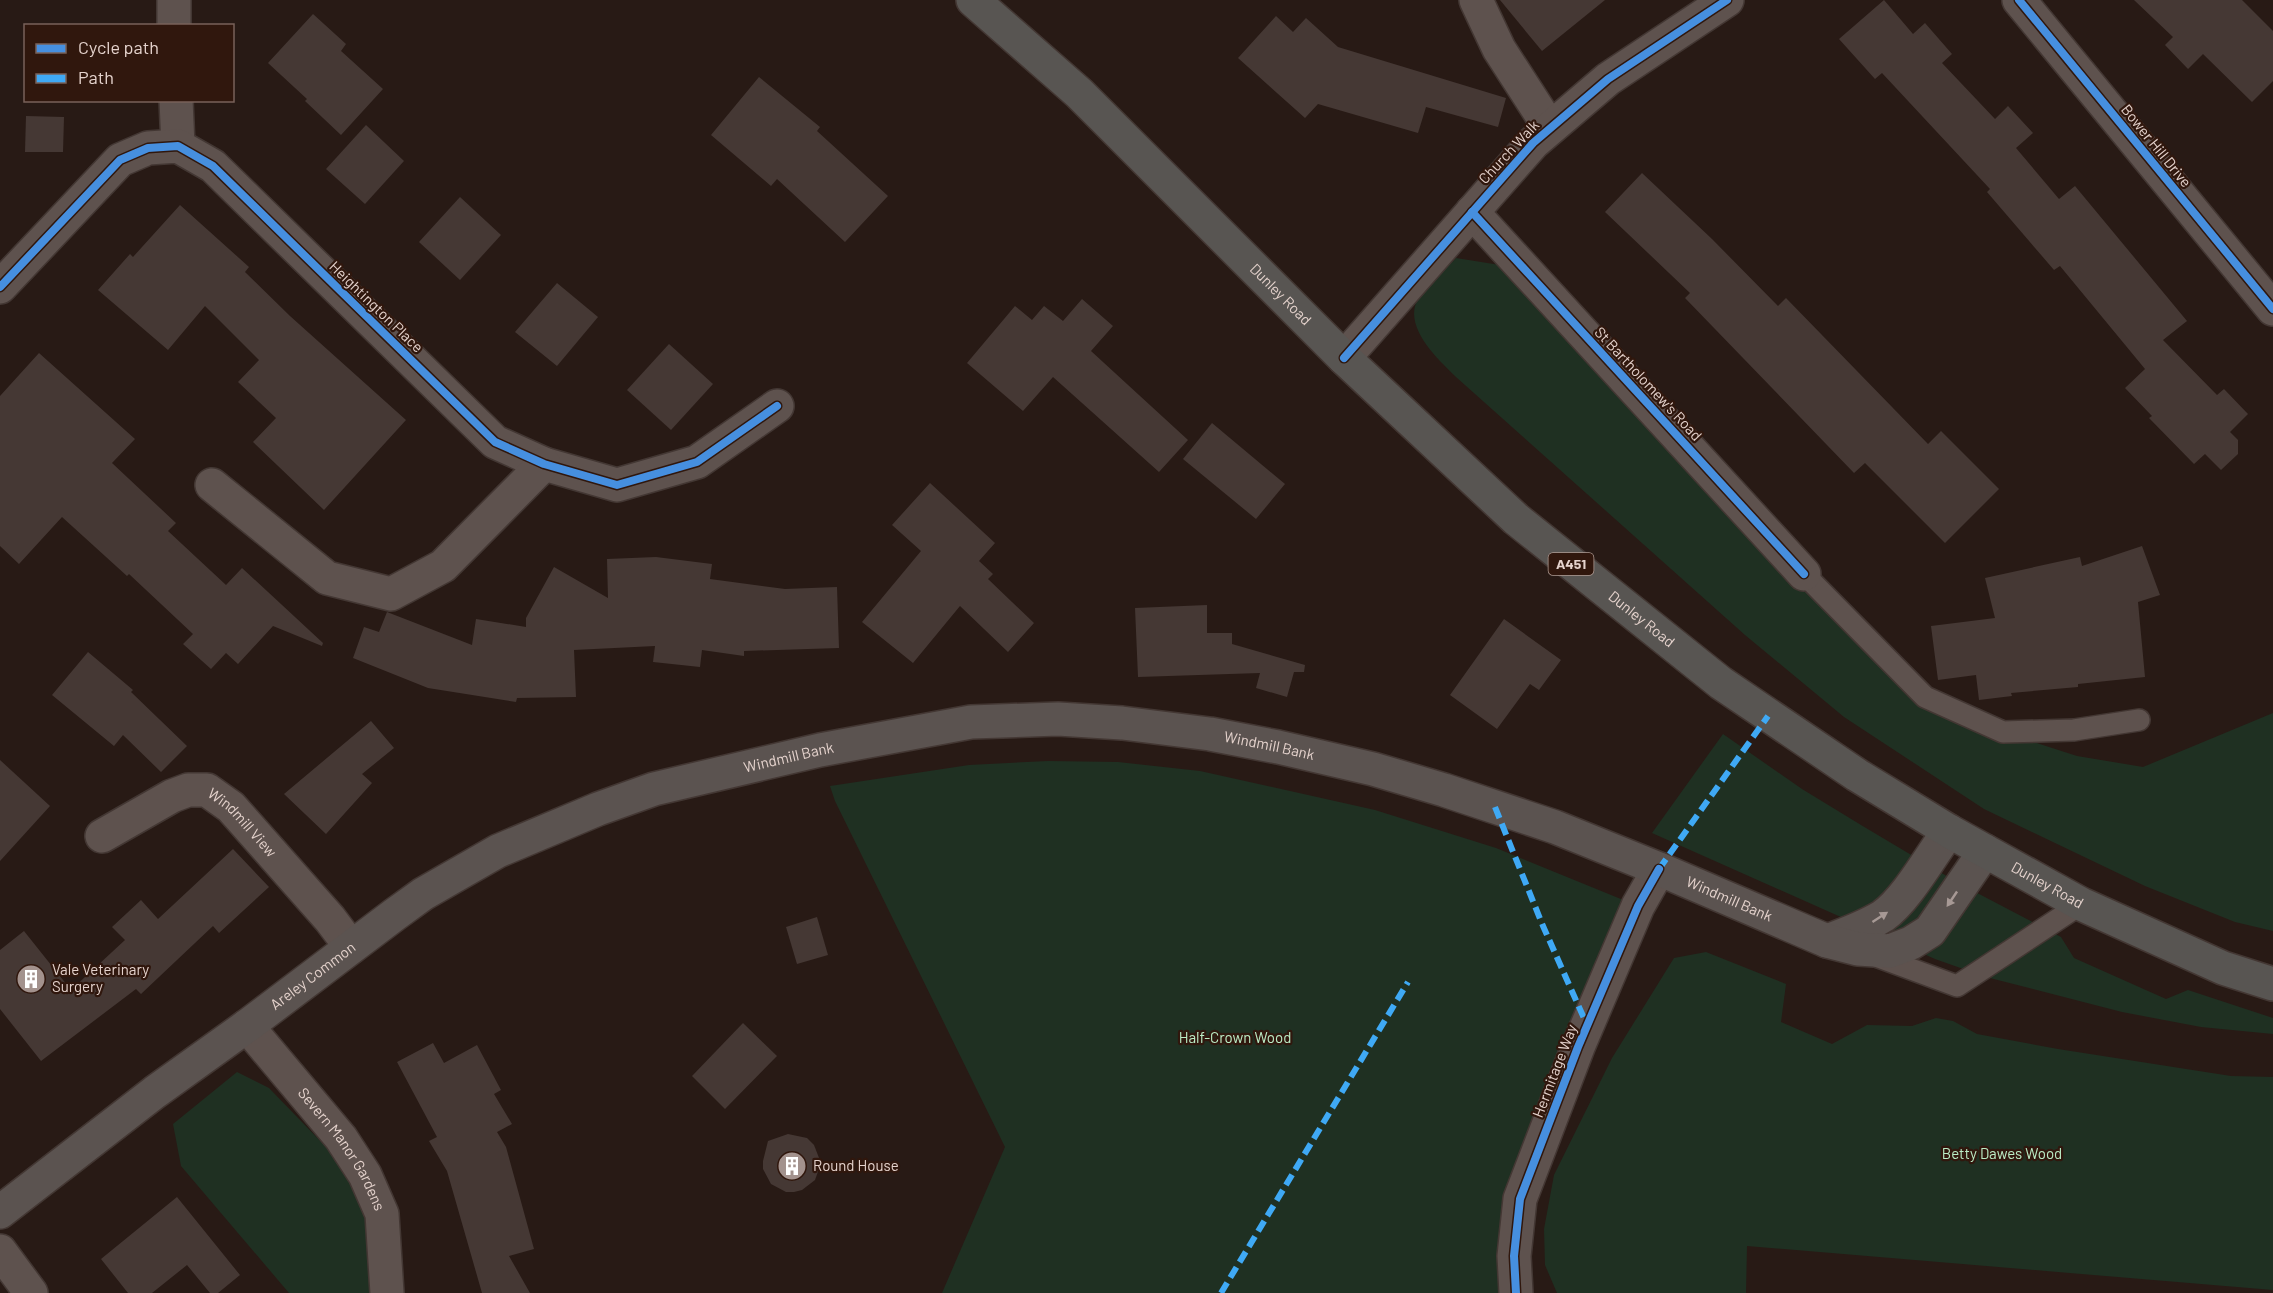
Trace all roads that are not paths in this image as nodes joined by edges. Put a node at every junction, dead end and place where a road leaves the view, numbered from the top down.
1 (174, 0) edge
2 (973, 0) edge
3 (1476, 0) edge
4 (1727, 0) edge
5 (2019, 0) edge
6 (174, 24) edge
7 (176, 102) edge
8 (1550, 128) junction
9 (178, 146) junction
10 (1472, 212) junction
11 (0, 286) edge
12 (2273, 309) edge
13 (1344, 358) junction
14 (777, 406) dead end
15 (544, 464) junction
16 (212, 485) dead end
17 (1804, 574) joint
18 (2139, 720) dead end
19 (654, 789) joint
20 (1949, 831) junction
21 (102, 836) dead end
22 (1985, 851) junction
23 (1659, 869) junction
24 (2081, 904) junction
25 (1827, 941) junction
26 (351, 947) junction
27 (1858, 949) junction
28 (2273, 984) edge
29 (247, 1026) junction
30 (0, 1212) edge
31 (0, 1251) edge
32 (31, 1293) edge
33 (387, 1293) edge
34 (1516, 1293) edge

1 - 6 street
2 - 13 main road, Dunley Road / A451
3 - 8 street
4 - 8 street, Church Walk
5 - 12 street, Bower Hill Drive
7 - 9 street
8 - 10 street, Church Walk
9 - 11 street
9 - 15 street, Heightington Place
10 - 13 street, Church Walk
10 - 17 street, St Bartholomew's Road
13 - 20 main road, Dunley Road / A451
14 - 15 street, Heightington Place
15 - 16 street
17 - 18 lane
19 - 23 main road, Windmill Bank
19 - 26 main road, Areley Common
20 - 22 main road, Dunley Road / A451
25 -> 20 main road
21 - 26 street, Windmill View
22 - 24 main road, Dunley Road / A451
22 -> 27 main road, Windmill Bank
23 - 25 main road, Windmill Bank
23 - 34 street, Hermitage Way
24 - 27 lane
24 - 28 main road, Dunley Road / A451
25 - 27 main road, Windmill Bank
26 - 29 main road, Areley Common
29 - 30 main road, Areley Common
29 - 33 street, Severn Manor Gardens
31 - 32 street

